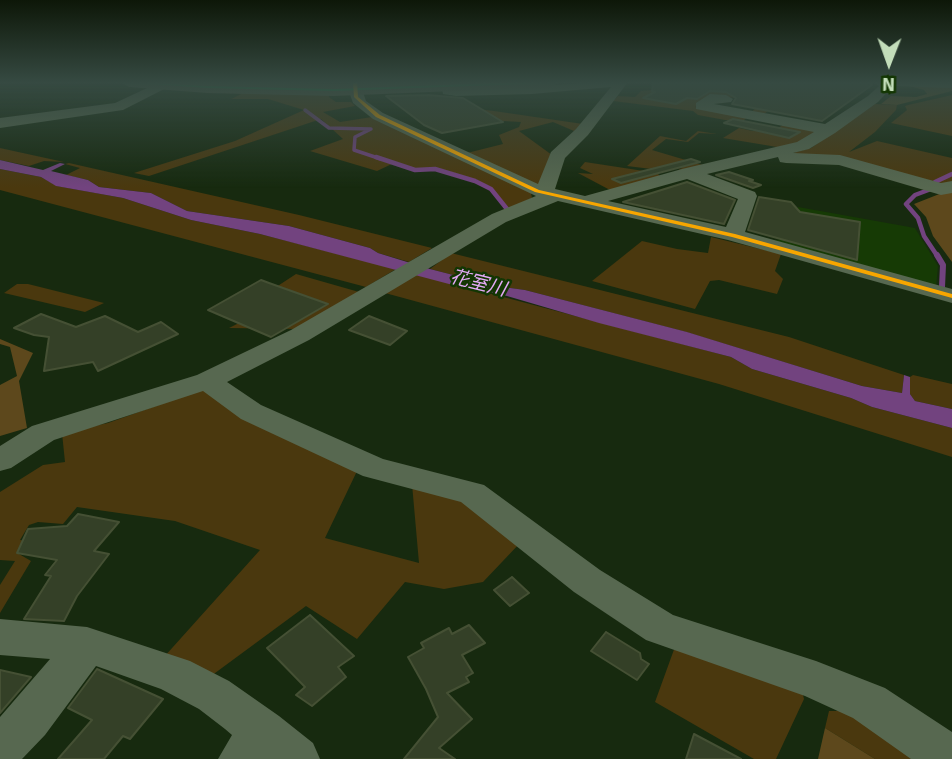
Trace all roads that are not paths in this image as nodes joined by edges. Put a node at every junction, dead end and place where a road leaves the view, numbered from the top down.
1 (45, 117) edge
2 (382, 117) edge
3 (594, 117) edge
4 (787, 117) edge
5 (847, 117) edge
6 (0, 123) edge
7 (430, 124) dead end
8 (401, 128) junction
9 (830, 130) junction
10 (759, 157) junction
11 (688, 173) junction
12 (952, 187) edge
13 (549, 195) junction
14 (584, 202) junction
15 (733, 235) junction
16 (952, 296) edge
17 (207, 381) junction
18 (0, 460) edge
19 (0, 637) edge
20 (87, 645) junction
21 (0, 749) edge
22 (267, 750) edge
23 (951, 759) edge

1 - 6 street
2 - 8 street
3 - 13 street
4 - 9 street
5 - 9 street
7 - 8 street
8 - 13 street
9 - 10 street
10 - 11 street
10 - 12 street
11 - 14 street
11 - 15 street
13 - 14 street
13 - 17 street
14 - 15 street
15 - 16 street
17 - 18 street
17 - 23 street
19 - 20 street
20 - 21 street
20 - 22 street

